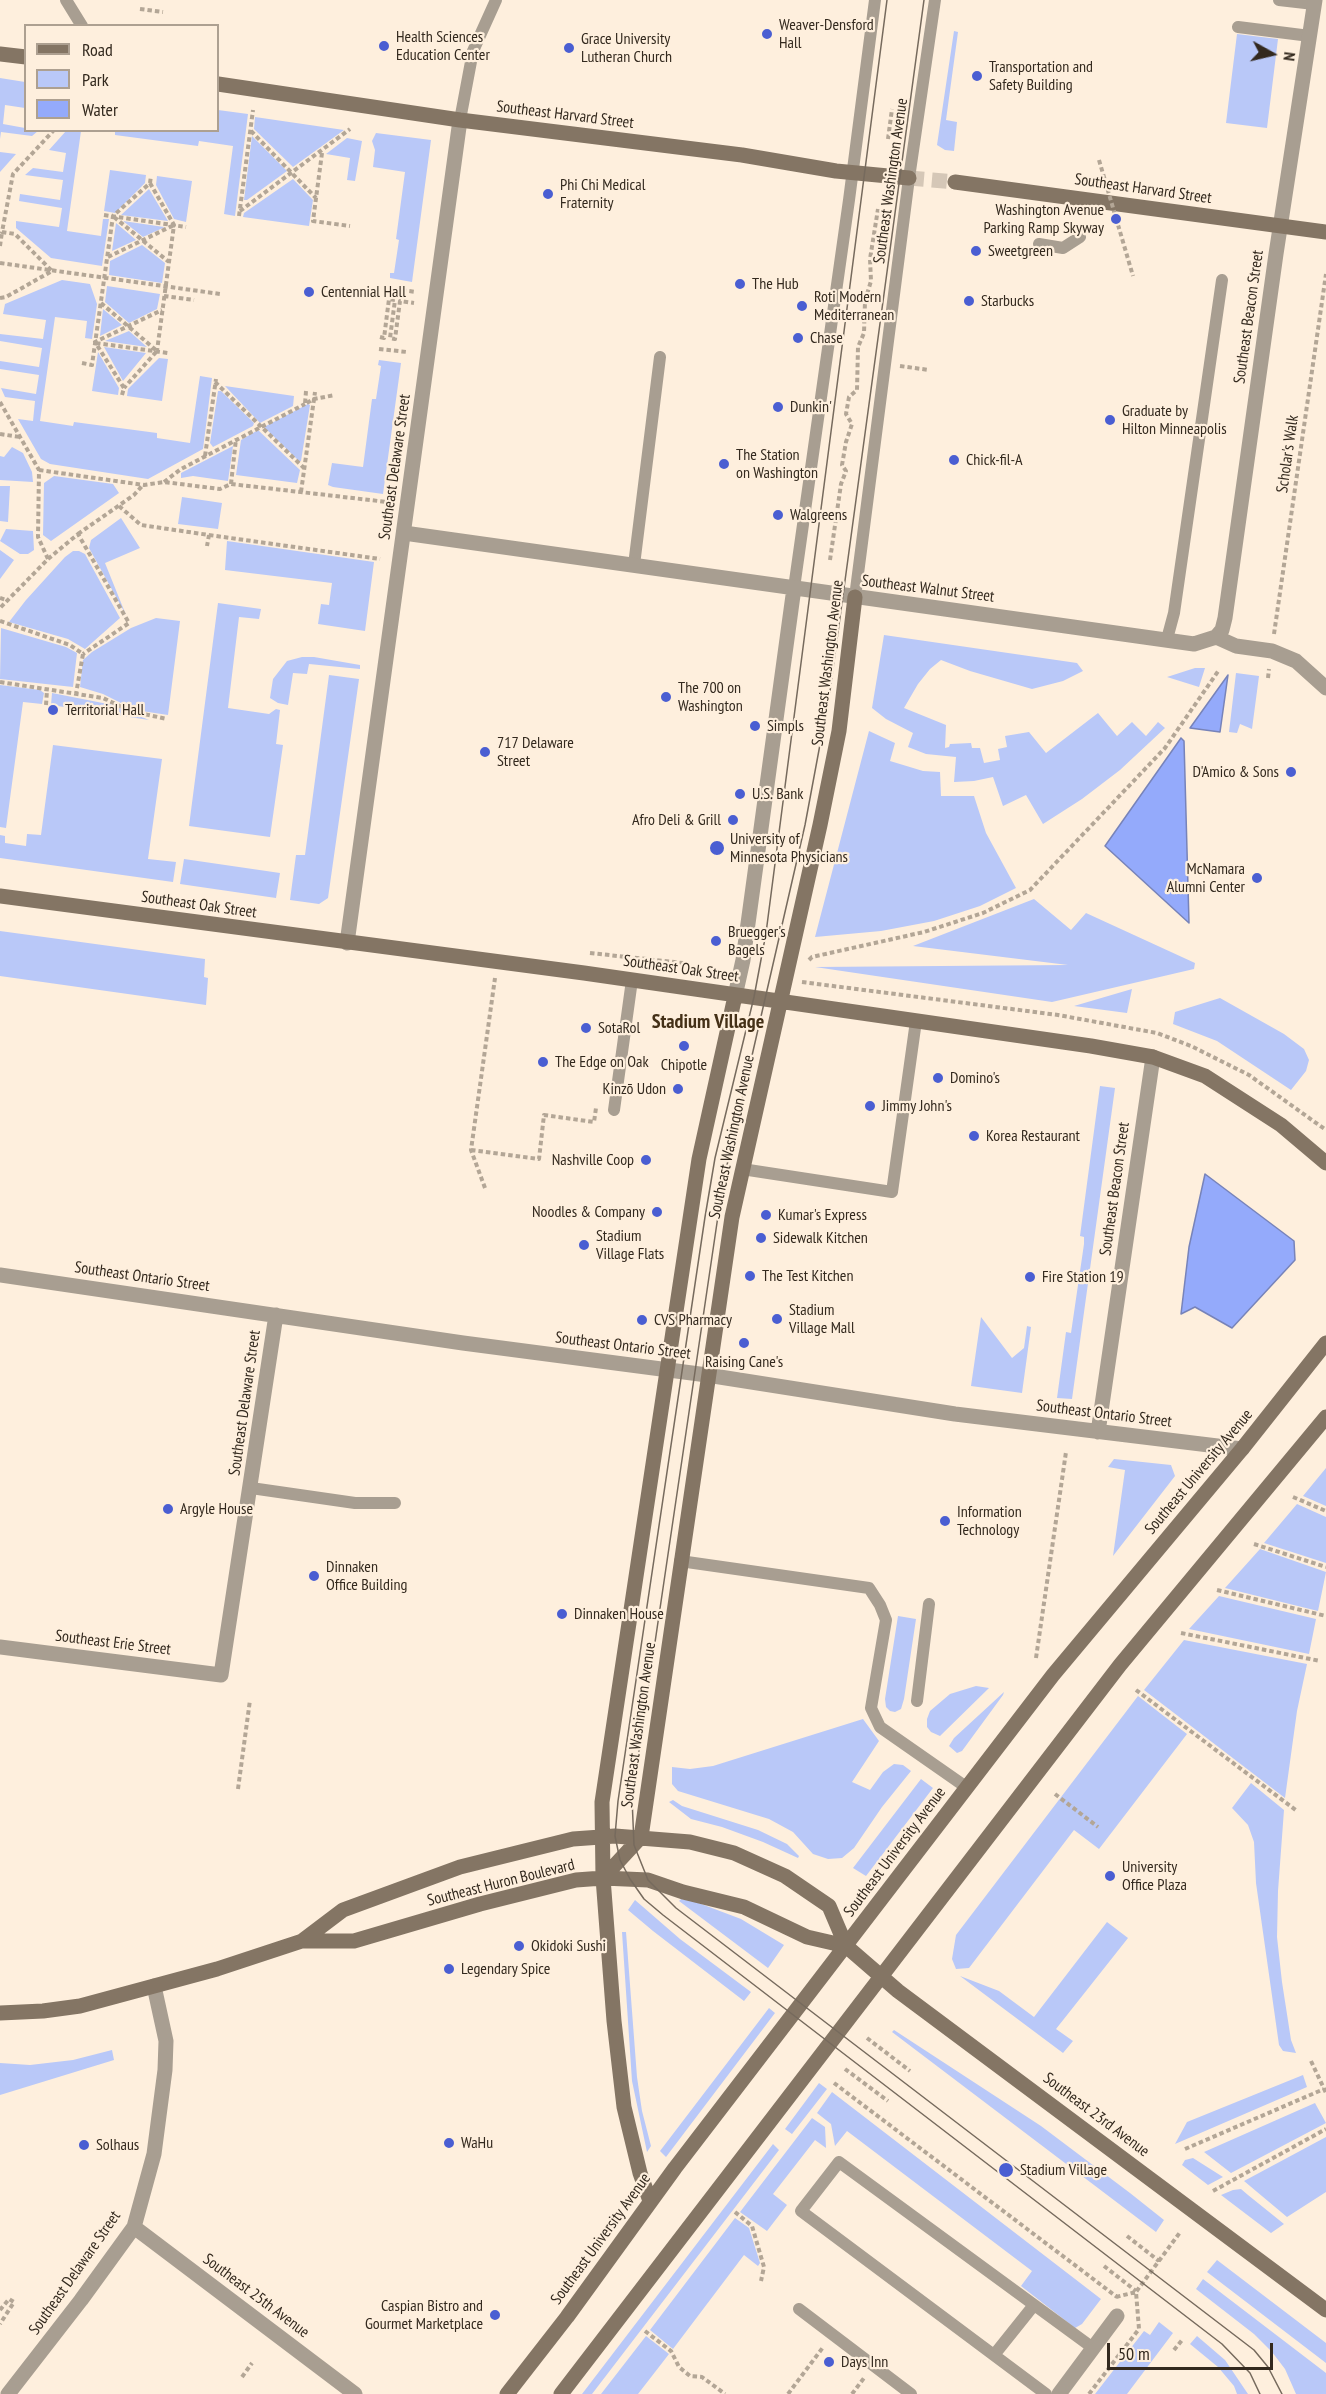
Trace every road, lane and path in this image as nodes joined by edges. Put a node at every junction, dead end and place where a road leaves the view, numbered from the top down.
1 (66, 0) edge
2 (496, 0) edge
3 (875, 0) edge
4 (934, 0) edge
5 (1279, 0) edge
6 (1315, 2) edge
7 (140, 9) dead end
8 (163, 12) dead end
9 (81, 24) edge
10 (1238, 27) dead end
11 (1310, 36) junction
12 (0, 54) edge
13 (24, 57) edge
14 (219, 84) edge
15 (892, 109) dead end
16 (253, 110) dead end
17 (460, 120) junction
18 (350, 129) dead end
19 (250, 130) junction
20 (52, 132) edge
21 (888, 139) dead end
22 (322, 152) junction
23 (1098, 160) dead end
24 (852, 172) junction
25 (293, 173) junction
26 (152, 176) dead end
27 (909, 178) junction
28 (956, 182) tunnel mouth
29 (150, 183) junction
30 (316, 198) junction
31 (878, 209) dead end
32 (104, 215) dead end
33 (113, 216) junction
34 (174, 225) junction
35 (350, 226) dead end
36 (1281, 226) junction
37 (186, 227) dead end
38 (2, 232) junction
39 (1326, 232) edge
40 (1080, 237) dead end
41 (143, 240) junction
42 (1039, 244) dead end
43 (0, 246) edge
44 (107, 258) junction
45 (169, 262) junction
46 (0, 263) edge
47 (52, 271) junction
48 (1326, 274) edge
49 (1133, 276) dead end
50 (104, 278) junction
51 (1222, 280) dead end
52 (167, 287) junction
53 (387, 288) dead end
54 (416, 292) dead end
55 (220, 294) dead end
56 (165, 296) junction
57 (0, 298) edge
58 (194, 300) dead end
59 (101, 303) junction
60 (414, 303) dead end
61 (162, 310) junction
62 (128, 327) junction
63 (380, 337) dead end
64 (95, 342) junction
65 (379, 349) dead end
66 (157, 351) junction
67 (407, 352) dead end
68 (168, 353) dead end
69 (660, 357) dead end
70 (82, 363) dead end
71 (898, 365) dead end
72 (929, 370) dead end
73 (124, 388) junction
74 (306, 391) dead end
75 (315, 392) dead end
76 (122, 395) dead end
77 (335, 395) dead end
78 (314, 399) junction
79 (0, 402) edge
80 (305, 404) junction
81 (260, 426) junction
82 (0, 434) edge
83 (20, 437) junction
84 (236, 439) junction
85 (205, 456) junction
86 (304, 468) junction
87 (39, 470) junction
88 (164, 482) junction
89 (231, 484) junction
90 (144, 485) junction
91 (301, 492) junction
92 (387, 502) dead end
93 (119, 506) junction
94 (404, 532) junction
95 (78, 534) junction
96 (209, 535) junction
97 (207, 546) dead end
98 (48, 559) junction
99 (380, 559) dead end
100 (830, 560) dead end
101 (634, 566) junction
102 (794, 588) junction
103 (855, 597) junction
104 (0, 598) edge
105 (6, 600) junction
106 (0, 608) edge
107 (0, 621) edge
108 (1216, 637) junction
109 (1274, 638) dead end
110 (1167, 639) junction
111 (83, 654) junction
112 (1219, 670) dead end
113 (0, 682) edge
114 (1326, 688) edge
115 (47, 690) junction
116 (76, 694) junction
117 (46, 705) dead end
118 (167, 719) dead end
119 (0, 896) edge
120 (347, 943) junction
121 (498, 962) junction
122 (807, 962) dead end
123 (632, 980) junction
124 (735, 996) junction
125 (779, 1001) junction
126 (916, 1021) junction
127 (1153, 1057) junction
128 (614, 1110) joint
129 (471, 1150) junction
130 (1326, 1162) edge
131 (742, 1168) junction
132 (485, 1188) dead end
133 (0, 1275) edge
134 (276, 1315) junction
135 (1326, 1343) edge
136 (668, 1370) junction
137 (707, 1375) junction
138 (1326, 1403) edge
139 (1326, 1417) edge
140 (1098, 1432) junction
141 (1306, 1442) junction
142 (1242, 1449) junction
143 (1066, 1452) dead end
144 (251, 1488) junction
145 (1293, 1497) dead end
146 (395, 1503) dead end
147 (1326, 1511) edge
148 (1254, 1544) dead end
149 (680, 1561) junction
150 (1326, 1567) edge
151 (1217, 1590) dead end
152 (929, 1604) dead end
153 (1326, 1616) edge
154 (1181, 1633) dead end
155 (0, 1647) edge
156 (1036, 1658) dead end
157 (1320, 1661) dead end
158 (221, 1675) joint
159 (1136, 1690) dead end
160 (250, 1700) dead end
161 (917, 1701) dead end
162 (966, 1788) junction
163 (238, 1789) dead end
164 (1055, 1794) dead end
165 (1297, 1811) dead end
166 (1098, 1827) dead end
167 (603, 1837) junction
168 (641, 1837) junction
169 (603, 1878) junction
170 (302, 1941) junction
171 (846, 1946) junction
172 (881, 1975) junction
173 (154, 1986) junction
174 (0, 2013) edge
175 (867, 2038) dead end
176 (1311, 2061) dead end
177 (845, 2069) dead end
178 (910, 2071) dead end
179 (834, 2083) dead end
180 (1325, 2091) edge
181 (888, 2101) dead end
182 (1326, 2129) edge
183 (1185, 2150) dead end
184 (1213, 2191) dead end
185 (650, 2201) junction
186 (735, 2212) dead end
187 (134, 2227) junction
188 (1182, 2231) dead end
189 (1127, 2236) dead end
190 (1159, 2261) junction
191 (1104, 2266) dead end
192 (761, 2281) dead end
193 (1143, 2284) dead end
194 (1136, 2292) dead end
195 (1117, 2297) dead end
196 (1034, 2305) junction
197 (799, 2309) dead end
198 (0, 2310) edge
199 (1326, 2310) edge
200 (1117, 2316) dead end
201 (0, 2324) edge
202 (645, 2331) dead end
203 (1182, 2340) dead end
204 (1093, 2348) junction
205 (1174, 2350) dead end
206 (832, 2352) dead end
207 (994, 2355) junction
208 (252, 2363) dead end
209 (857, 2370) dead end
210 (242, 2377) dead end
211 (8, 2394) edge
212 (355, 2394) edge
213 (507, 2394) edge
214 (561, 2394) edge
215 (725, 2394) edge
216 (788, 2394) edge
217 (852, 2394) edge
218 (911, 2394) edge
219 (1046, 2394) edge
220 (1059, 2394) edge

1 - 9 lane
2 - 17 lane, Southeast Delaware Street
3 - 24 lane, Southeast Washington Avenue
4 - 27 lane, Southeast Washington Avenue
5 - 6 lane
6 - 11 street, Southeast Beacon Street
7 - 8 path
10 - 11 lane
11 - 36 street, Southeast Beacon Street
12 - 13 street
14 - 17 street, Southeast Harvard Street
15 - 21 path
16 - 19 path
17 - 24 street, Southeast Harvard Street
17 - 94 street, Southeast Delaware Street
18 - 22 path
19 - 25 path
19 - 25 path
20 - 38 path
22 - 25 path
22 - 30 path
23 - 49 path, bridge
24 - 27 street, Southeast Harvard Street
24 - 102 lane, Southeast Washington Avenue
25 - 30 path
26 - 29 path
27 - 103 lane, Southeast Washington Avenue
28 - 36 street, Southeast Harvard Street
29 - 33 path
29 - 34 path
30 - 35 path
31 - 100 path
32 - 33 path
33 - 34 path
33 - 41 path
33 - 44 path
34 - 37 path
34 - 41 path
34 - 45 path
36 - 39 street, Southeast Harvard Street
36 - 108 street, Southeast Beacon Street
38 - 43 path
38 - 47 path
40 - 42 lane
41 - 44 path
41 - 45 path
44 - 50 path
45 - 52 path
46 - 47 path
47 - 50 path
47 - 57 path
48 - 109 path, Scholar's Walk
50 - 52 path
50 - 59 path
51 - 110 lane
52 - 55 path
52 - 56 path
53 - 54 path
56 - 58 path
56 - 61 path
59 - 62 path
59 - 64 path
60 - 63 path
61 - 62 path
61 - 66 path
62 - 64 path
62 - 66 path
64 - 66 path
64 - 70 path
64 - 73 path
65 - 67 path
66 - 68 path
66 - 73 path
69 - 101 lane
71 - 72 path
73 - 76 path
74 - 80 path
75 - 78 path
77 - 78 path
78 - 80 path
78 - 86 path
79 - 83 path
80 - 81 path
81 - 84 path
81 - 85 path
81 - 86 path
82 - 83 path
83 - 87 path
84 - 85 path
84 - 89 path
85 - 88 path
86 - 91 path
87 - 90 path
87 - 98 path
88 - 89 path
88 - 90 path
89 - 91 path
90 - 93 path
91 - 92 path
93 - 95 path
93 - 96 path
94 - 101 street, Southeast Walnut Street
94 - 120 street, Southeast Delaware Street
95 - 98 path
95 - 111 path
96 - 97 path
96 - 99 path
98 - 105 path
101 - 102 street, Southeast Walnut Street
102 - 103 street, Southeast Walnut Street
102 - 124 street, Southeast Washington Avenue
103 - 110 street, Southeast Walnut Street
103 - 125 street, Southeast Washington Avenue
104 - 105 path
105 - 106 path
107 - 111 path
108 - 110 street, Southeast Walnut Street
108 - 114 street
111 - 116 path
112 - 122 path
113 - 115 path
115 - 116 path
115 - 117 path
116 - 118 path
119 - 120 street, Southeast Oak Street
120 - 121 street, Southeast Oak Street
121 - 123 street, Southeast Oak Street
121 - 129 path
123 - 124 street, Southeast Oak Street
123 - 128 lane
124 - 125 street, Southeast Oak Street
124 - 136 street, Southeast Washington Avenue
125 - 126 street, Southeast Oak Street
125 - 131 street, Southeast Washington Avenue
126 - 127 street, Southeast Oak Street
126 - 131 lane
127 - 130 street, Southeast Oak Street
127 - 140 street, Southeast Beacon Street
128 - 129 path
129 - 132 path
131 - 137 street, Southeast Washington Avenue
133 - 134 street, Southeast Ontario Street
134 - 136 street, Southeast Ontario Street
134 - 144 street, Southeast Delaware Street
135 - 142 street, Southeast University Avenue
136 - 137 street, Southeast Ontario Street
136 - 167 street, Southeast Washington Avenue
137 - 140 street, Southeast Ontario Street
137 - 149 street, Southeast Washington Avenue
138 - 141 street
139 - 141 street
140 - 142 street, Southeast Ontario Street
141 - 172 street
142 - 162 street, Southeast University Avenue
143 - 156 path
144 - 146 lane
144 - 158 street, Southeast Delaware Street
145 - 147 path
148 - 150 path
149 - 162 lane
149 - 168 street, Southeast Washington Avenue
151 - 153 path
152 - 161 lane
154 - 157 path
155 - 158 street, Southeast Erie Street
159 - 165 path
160 - 163 path
162 - 171 street, Southeast University Avenue
164 - 166 path
167 - 168 street, Southeast Huron Boulevard
167 - 169 street, Southeast Washington Avenue
167 - 170 street, Southeast Huron Boulevard
168 - 169 street
168 - 171 street, Southeast Huron Boulevard
169 - 170 street, Southeast Huron Boulevard
169 - 171 street, Southeast Huron Boulevard
169 - 185 street, Southeast Washington Avenue
170 - 173 street, Southeast Huron Boulevard
171 - 172 street, Southeast 23rd Avenue
171 - 185 street, Southeast University Avenue
172 - 199 street, Southeast 23rd Avenue
172 - 214 street
173 - 174 street, Southeast Huron Boulevard
173 - 187 street, Southeast Delaware Street
175 - 178 path
176 - 180 path
177 - 181 path
179 - 195 path
180 - 183 path
182 - 184 path
185 - 213 street, Southeast University Avenue
186 - 192 path
187 - 211 street, Southeast Delaware Street
187 - 212 street, Southeast 25th Avenue
188 - 190 path
189 - 190 path
190 - 193 path
191 - 194 path
196 - 204 lane
196 - 207 lane
196 - 207 lane
197 - 218 lane
198 - 201 path
200 - 204 street
202 - 215 path
203 - 205 path
204 - 220 street
206 - 216 path
207 - 219 lane
208 - 210 path
209 - 217 path

